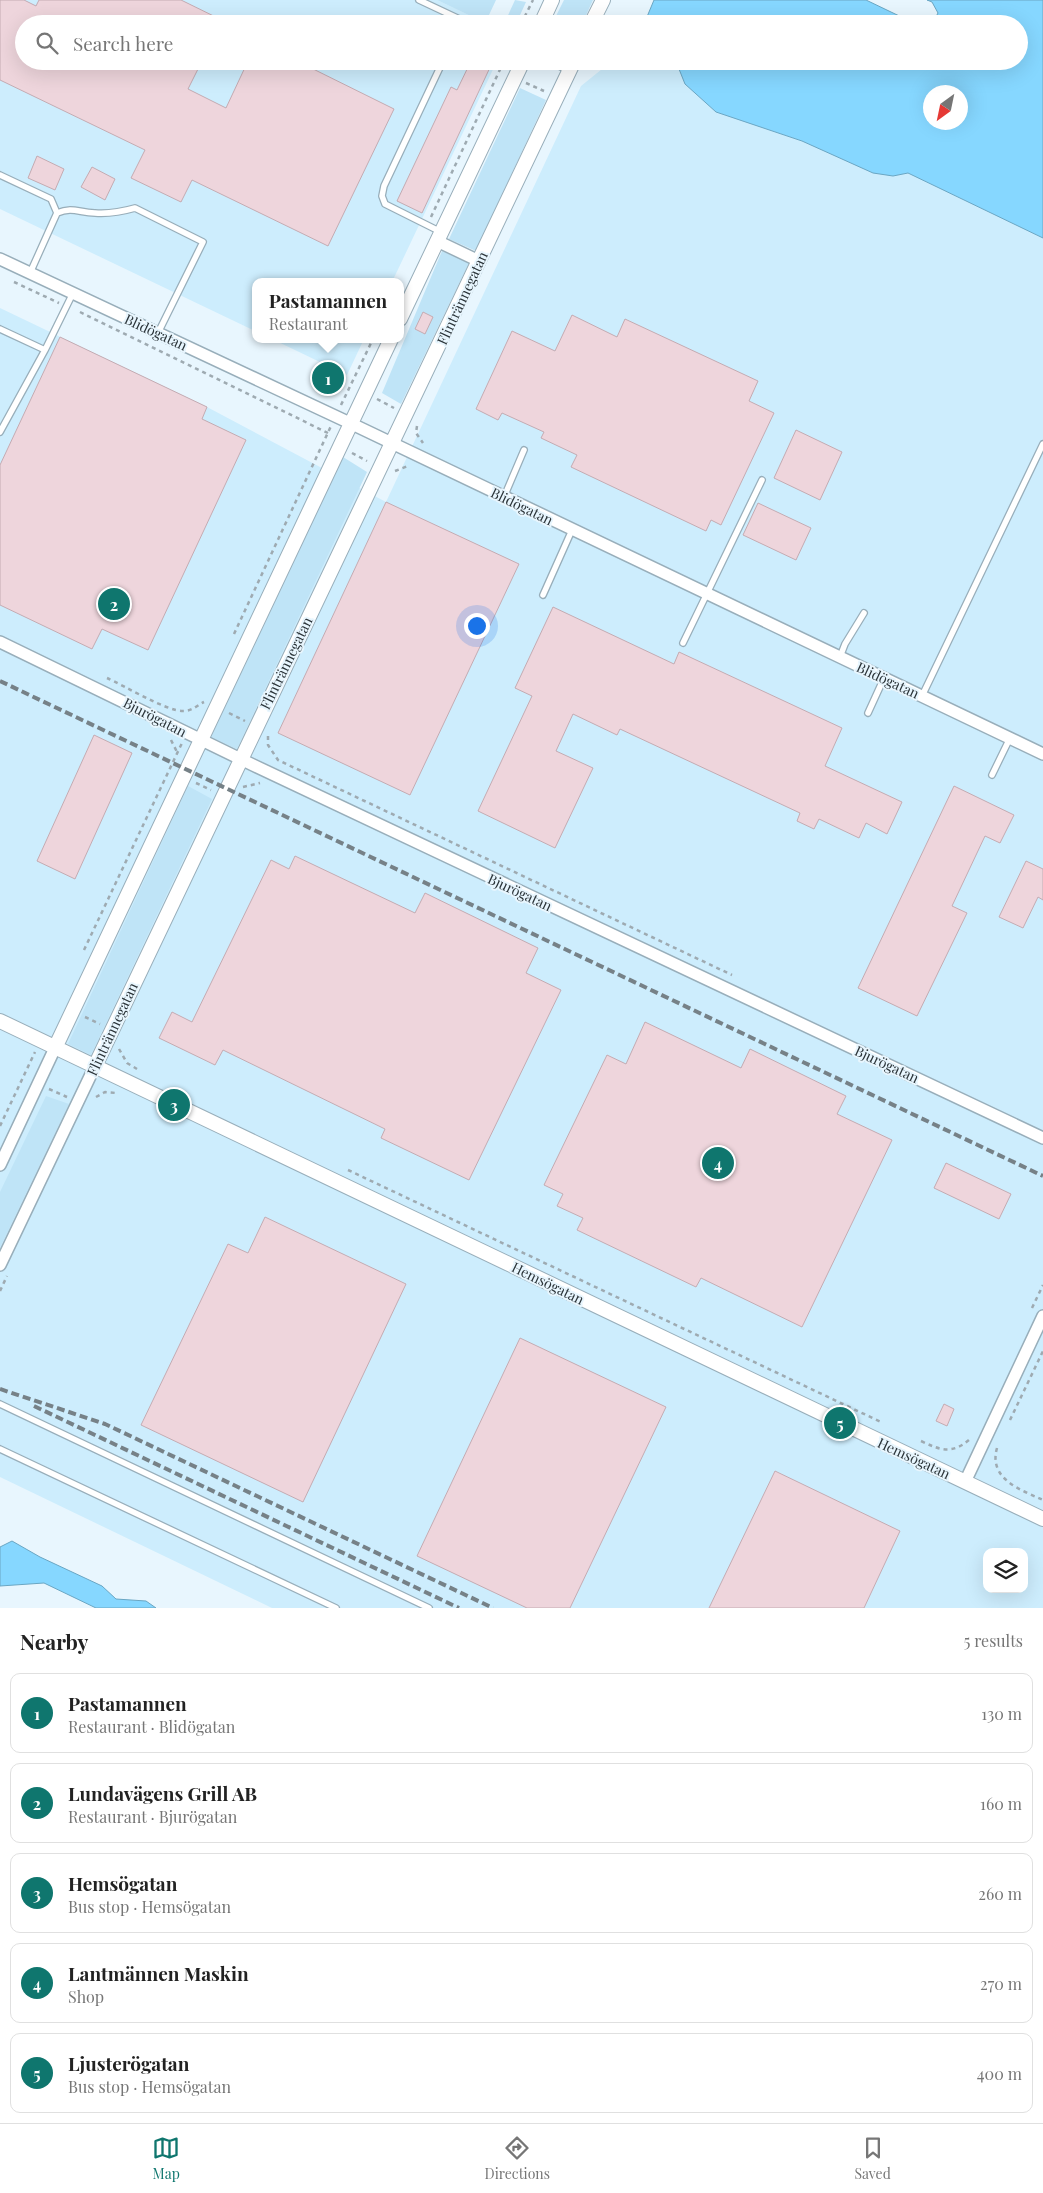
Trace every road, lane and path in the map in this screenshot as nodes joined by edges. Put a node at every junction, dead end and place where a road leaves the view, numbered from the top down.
1 (419, 0) edge
2 (533, 0) edge
3 (552, 0) edge
4 (603, 0) edge
5 (448, 15) edge
6 (526, 15) edge
7 (545, 15) edge
8 (596, 15) edge
9 (439, 70) edge
10 (519, 70) edge
11 (569, 70) edge
12 (499, 71) joint
13 (515, 78) junction
14 (557, 97) junction
15 (0, 176) edge
16 (57, 213) junction
17 (427, 225) junction
18 (439, 237) junction
19 (0, 259) edge
20 (479, 261) junction
21 (30, 273) junction
22 (8, 279) dead end
23 (73, 293) junction
24 (67, 306) junction
25 (404, 311) edge
26 (0, 330) edge
27 (158, 333) junction
28 (371, 343) edge
29 (389, 343) edge
30 (45, 350) junction
31 (350, 386) junction
32 (365, 394) junction
33 (406, 413) junction
34 (335, 417) junction
35 (352, 424) junction
36 (0, 432) edge
37 (328, 433) dead end
38 (392, 443) junction
39 (1043, 444) edge
40 (524, 450) dead end
41 (762, 480) dead end
42 (504, 497) junction
43 (572, 530) junction
44 (707, 594) junction
45 (543, 595) dead end
46 (864, 613) dead end
47 (0, 642) edge
48 (684, 643) dead end
49 (840, 657) junction
50 (104, 676) dead end
51 (884, 678) junction
52 (922, 696) junction
53 (215, 706) junction
54 (868, 713) dead end
55 (255, 726) junction
56 (1010, 738) junction
57 (200, 739) junction
58 (1043, 754) edge
59 (240, 759) junction
60 (169, 770) dead end
61 (992, 775) dead end
62 (182, 777) junction
63 (222, 796) junction
64 (737, 978) dead end
65 (72, 1011) junction
66 (0, 1022) edge
67 (112, 1030) junction
68 (41, 1041) junction
69 (55, 1048) junction
70 (119, 1048) dead end
71 (95, 1066) junction
72 (140, 1071) dead end
73 (23, 1077) junction
74 (38, 1084) junction
75 (122, 1095) dead end
76 (96, 1096) dead end
77 (78, 1102) junction
78 (0, 1126) edge
79 (1043, 1138) edge
80 (0, 1164) edge
81 (339, 1166) dead end
82 (0, 1266) edge
83 (1043, 1285) edge
84 (1030, 1312) dead end
85 (1043, 1316) edge
86 (1043, 1351) edge
87 (0, 1404) edge
88 (881, 1422) dead end
89 (1009, 1423) dead end
90 (971, 1438) dead end
91 (1000, 1440) dead end
92 (921, 1441) dead end
93 (0, 1449) edge
94 (965, 1482) junction
95 (1043, 1500) edge
96 (1043, 1519) edge
97 (336, 1608) edge
98 (429, 1608) edge

1 - 5 lane
2 - 6 path
3 - 7 street
4 - 8 street
9 - 17 lane
10 - 13 street
11 - 14 street, Flintrännegatan
12 - 13 path
12 - 17 path
13 - 14 path
13 - 18 street
14 - 20 street, Flintrännegatan
15 - 16 lane
16 - 21 lane
16 - 27 lane
17 - 18 lane
18 - 20 street
18 - 25 street
19 - 21 street, Blidögatan
20 - 33 street, Flintrännegatan
21 - 23 street, Blidögatan
22 - 24 path
23 - 24 lane
23 - 27 street, Blidögatan
24 - 30 lane
24 - 37 path
26 - 30 lane
27 - 34 street, Blidögatan
28 - 31 path
29 - 32 street
30 - 36 lane
31 - 32 path
31 - 34 path
32 - 33 path
32 - 35 street
33 - 38 street, Flintrännegatan
34 - 35 street, Blidögatan
35 - 38 street, Blidögatan
35 - 53 street
38 - 42 street, Blidögatan
38 - 55 street, Flintrännegatan
39 - 52 lane
40 - 42 lane
41 - 44 lane
42 - 43 street, Blidögatan
43 - 44 street, Blidögatan
43 - 45 lane
44 - 48 lane
44 - 49 street, Blidögatan
46 - 49 lane
47 - 57 street, Bjurögatan
49 - 51 street, Blidögatan
50 - 53 path
51 - 52 street, Blidögatan
51 - 54 lane
52 - 56 street, Blidögatan
53 - 55 path
53 - 57 street
55 - 59 street, Flintrännegatan
55 - 64 path
56 - 58 street, Blidögatan
56 - 61 lane
57 - 59 street, Bjurögatan
57 - 62 street
59 - 63 street, Flintrännegatan
59 - 79 street, Bjurögatan
60 - 62 path
62 - 63 path
62 - 65 street
63 - 67 street, Flintrännegatan
65 - 67 path
65 - 69 street
66 - 68 street, Hemsögatan
67 - 71 street, Flintrännegatan
68 - 69 street, Hemsögatan
68 - 73 path
69 - 71 street, Hemsögatan
69 - 74 street
70 - 72 path
71 - 77 street, Flintrännegatan
71 - 94 street, Hemsögatan
73 - 74 path
73 - 78 path
74 - 77 path
74 - 80 street
75 - 76 path
77 - 82 street, Flintrännegatan
81 - 88 path
83 - 84 path
85 - 94 street
86 - 89 path
87 - 98 lane
90 - 92 path
91 - 95 path
93 - 97 lane
94 - 96 street, Hemsögatan

